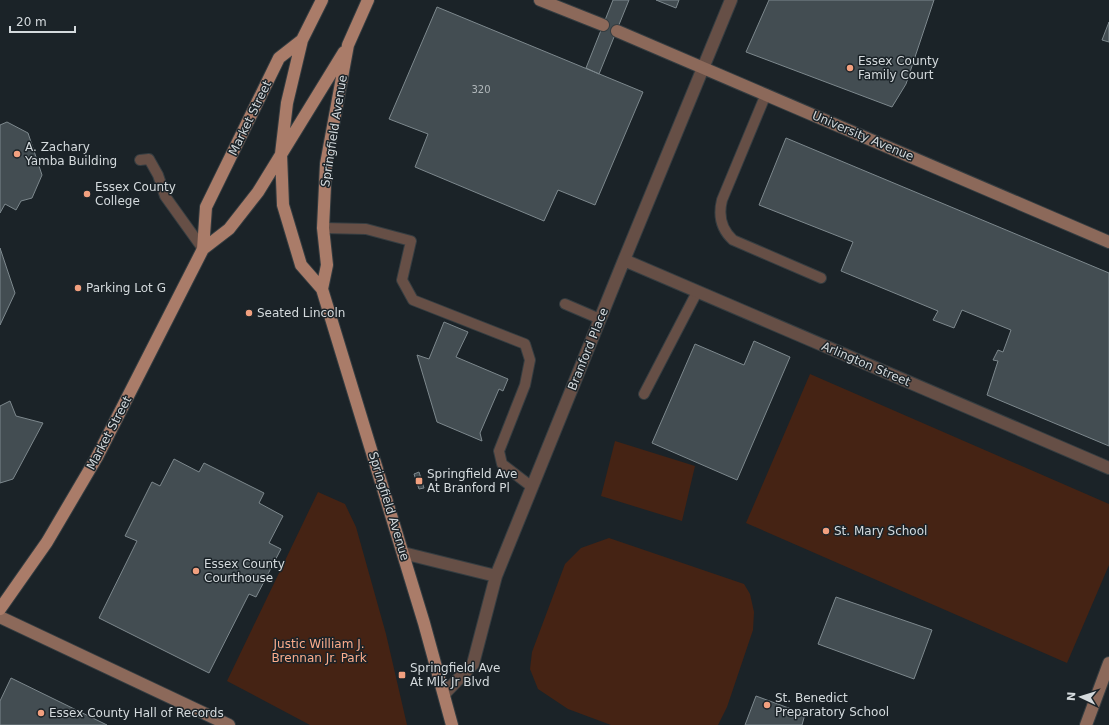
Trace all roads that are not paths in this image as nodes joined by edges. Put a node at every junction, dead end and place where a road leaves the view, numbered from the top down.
1 (322, 0) edge
2 (368, 0) edge
3 (540, 0) edge
4 (731, 0) edge
5 (602, 25) dead end
6 (617, 31) dead end
7 (302, 40) junction
8 (348, 45) junction
9 (703, 68) junction
10 (766, 94) junction
11 (281, 154) junction
12 (140, 160) dead end
13 (323, 228) junction
14 (1109, 242) edge
15 (203, 249) junction
16 (624, 260) junction
17 (821, 278) dead end
18 (322, 289) junction
19 (697, 292) junction
20 (565, 304) dead end
21 (600, 319) junction
22 (644, 394) dead end
23 (1109, 468) edge
24 (532, 488) junction
25 (403, 553) junction
26 (496, 576) junction
27 (0, 609) edge
28 (0, 617) edge
29 (1109, 663) edge
30 (444, 694) junction
31 (229, 725) edge
32 (452, 725) edge
33 (1086, 725) edge

1 - 7 main road, Market Street
2 - 8 main road, Springfield Avenue
3 - 5 main road
4 - 9 street, Branford Place
6 - 9 main road, University Avenue
7 - 11 main road, Springfield Avenue
7 - 15 main road, Market Street
8 - 11 main road, Market Street
8 - 13 main road, Springfield Avenue
9 - 10 main road, University Avenue
9 - 16 street, Branford Place
10 - 14 main road, University Avenue
10 - 17 lane
11 - 15 main road, Market Street
11 - 18 main road, Springfield Avenue
12 - 15 lane
13 - 18 main road, Springfield Avenue
13 - 24 lane
15 - 27 main road, Market Street
16 - 19 street, Arlington Street
16 - 21 street, Branford Place
18 - 25 main road, Springfield Avenue
19 - 22 lane
19 - 23 street, Arlington Street
20 - 21 lane
21 - 24 street, Branford Place
24 - 26 street, Branford Place
25 - 26 street
25 - 30 main road, Springfield Avenue
26 - 30 street, Branford Place
28 - 31 main road
29 - 33 main road
30 - 32 main road, Springfield Avenue

